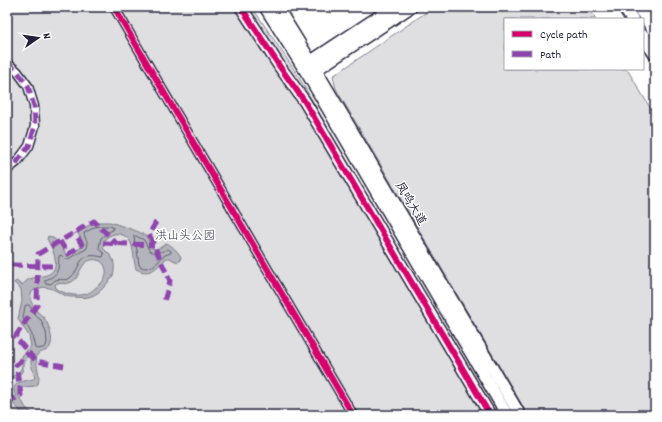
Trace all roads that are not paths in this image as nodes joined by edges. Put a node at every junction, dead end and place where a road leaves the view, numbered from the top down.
1 (114, 7) edge
2 (241, 7) edge
3 (265, 7) edge
4 (277, 7) edge
5 (393, 7) edge
6 (411, 7) edge
7 (624, 7) edge
8 (639, 7) edge
9 (631, 18) edge
10 (655, 32) edge
11 (644, 38) edge
12 (655, 54) edge
13 (7, 63) edge
14 (309, 68) junction
15 (7, 170) edge
16 (353, 415) edge
17 (490, 415) edge
18 (506, 415) edge
19 (520, 415) edge

1 - 16 street
2 - 17 main road
3 - 14 main road, 凤鸣大道
4 - 14 main road, 凤鸣大道
5 - 14 main road
6 - 14 main road
7 - 9 main road
8 - 10 main road
11 - 12 main road
13 - 15 street
14 - 18 main road, 凤鸣大道
14 - 19 main road, 凤鸣大道

